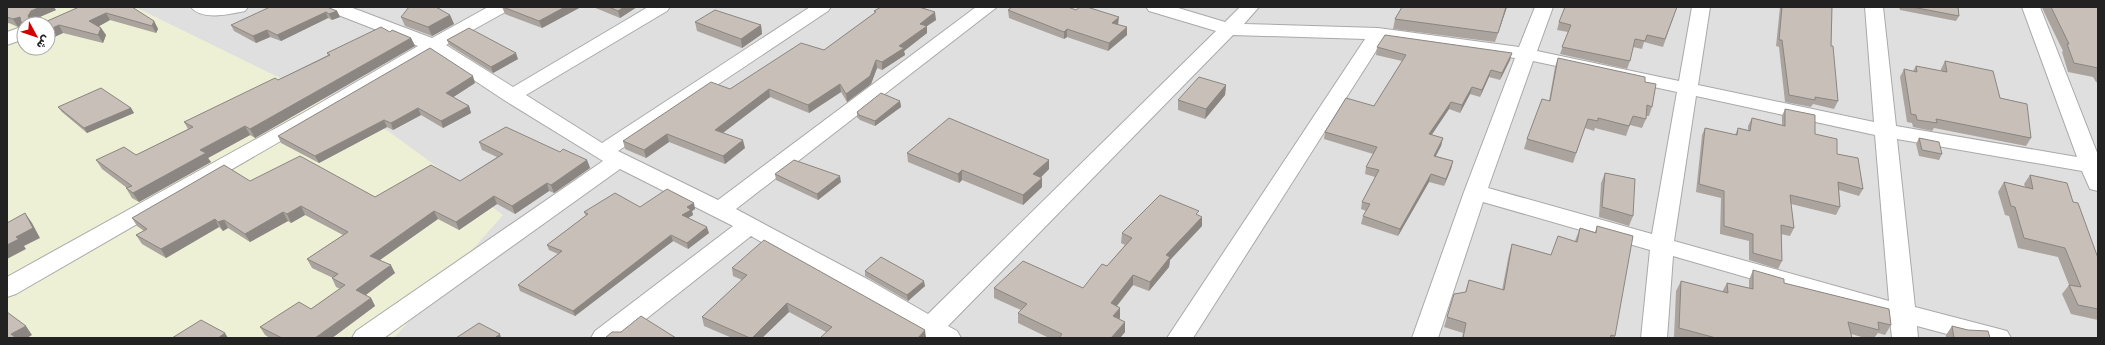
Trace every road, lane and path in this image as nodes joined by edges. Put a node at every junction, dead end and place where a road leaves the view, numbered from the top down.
1 (200, 7) edge
2 (239, 7) edge
3 (334, 7) edge
4 (383, 7) edge
5 (501, 7) edge
6 (661, 7) edge
7 (822, 7) edge
8 (988, 7) edge
9 (1155, 7) edge
10 (1250, 7) edge
11 (1544, 7) edge
12 (1701, 7) edge
13 (1874, 7) edge
14 (2031, 7) edge
15 (362, 18) junction
16 (1230, 29) junction
17 (1378, 34) junction
18 (433, 45) junction
19 (1526, 54) junction
20 (1688, 88) junction
21 (511, 96) junction
22 (1887, 131) junction
23 (610, 156) junction
24 (2096, 172) edge
25 (1475, 192) junction
26 (719, 210) junction
27 (750, 225) junction
28 (1662, 244) junction
29 (7, 288) edge
30 (1901, 313) junction
31 (939, 333) edge
32 (365, 338) edge
33 (604, 338) edge
34 (1180, 338) edge
35 (1425, 338) edge
36 (1654, 338) edge
37 (1905, 338) edge
38 (1998, 338) edge

1 - 2 street
3 - 15 street
4 - 15 street
5 - 18 street
6 - 21 street
7 - 23 street
8 - 26 street
9 - 16 street
10 - 16 street
11 - 19 street
12 - 20 street
13 - 22 street
14 - 24 street
15 - 18 street
16 - 17 street
16 - 31 street
17 - 19 street
17 - 34 street
18 - 21 street
18 - 29 street
19 - 20 street
19 - 25 street
20 - 22 street
20 - 28 street
21 - 23 street
22 - 24 street
22 - 30 street
23 - 26 street
23 - 32 street
25 - 28 street
25 - 35 street
26 - 27 street
27 - 31 street
27 - 33 street
28 - 30 street
28 - 36 street
30 - 37 street
30 - 38 street

